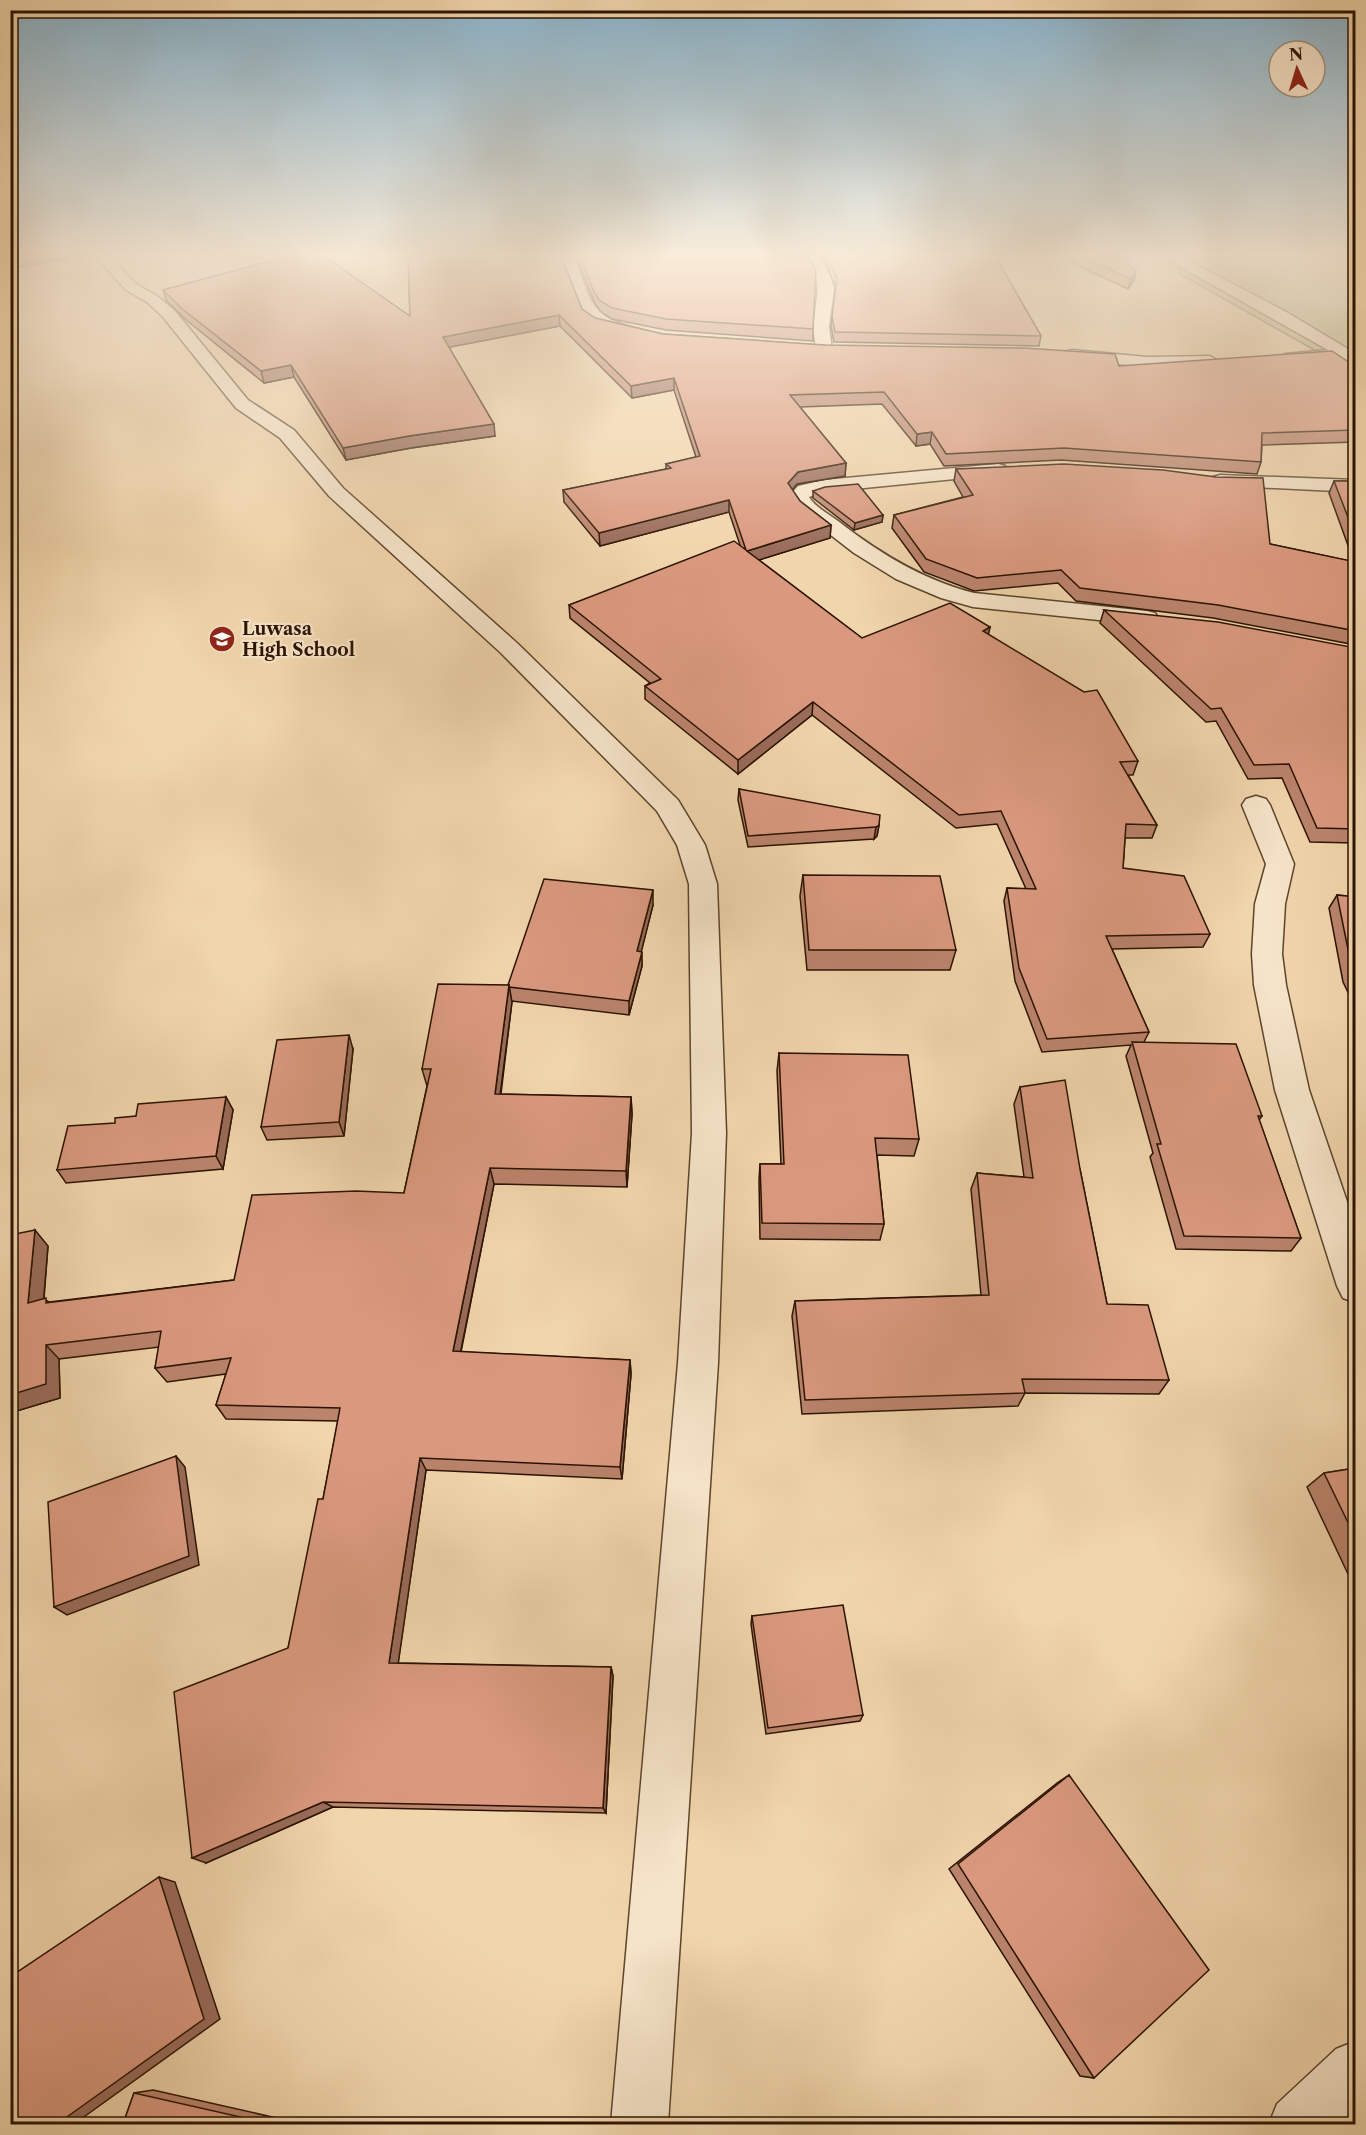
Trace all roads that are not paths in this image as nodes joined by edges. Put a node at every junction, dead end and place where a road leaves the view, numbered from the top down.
1 (201, 354) edge
2 (1055, 354) edge
3 (1352, 355) edge
4 (1272, 358) edge
5 (1226, 361) edge
6 (1018, 469) edge
7 (1202, 480) edge
8 (1356, 486) edge
9 (1171, 621) edge
10 (1256, 806) dead end
11 (1356, 1286) edge
12 (1356, 2069) edge
13 (639, 2124) edge
14 (1297, 2124) edge

1 - 13 street
2 - 5 street
3 - 4 street
6 - 9 street
7 - 8 street
10 - 11 street
12 - 14 street

